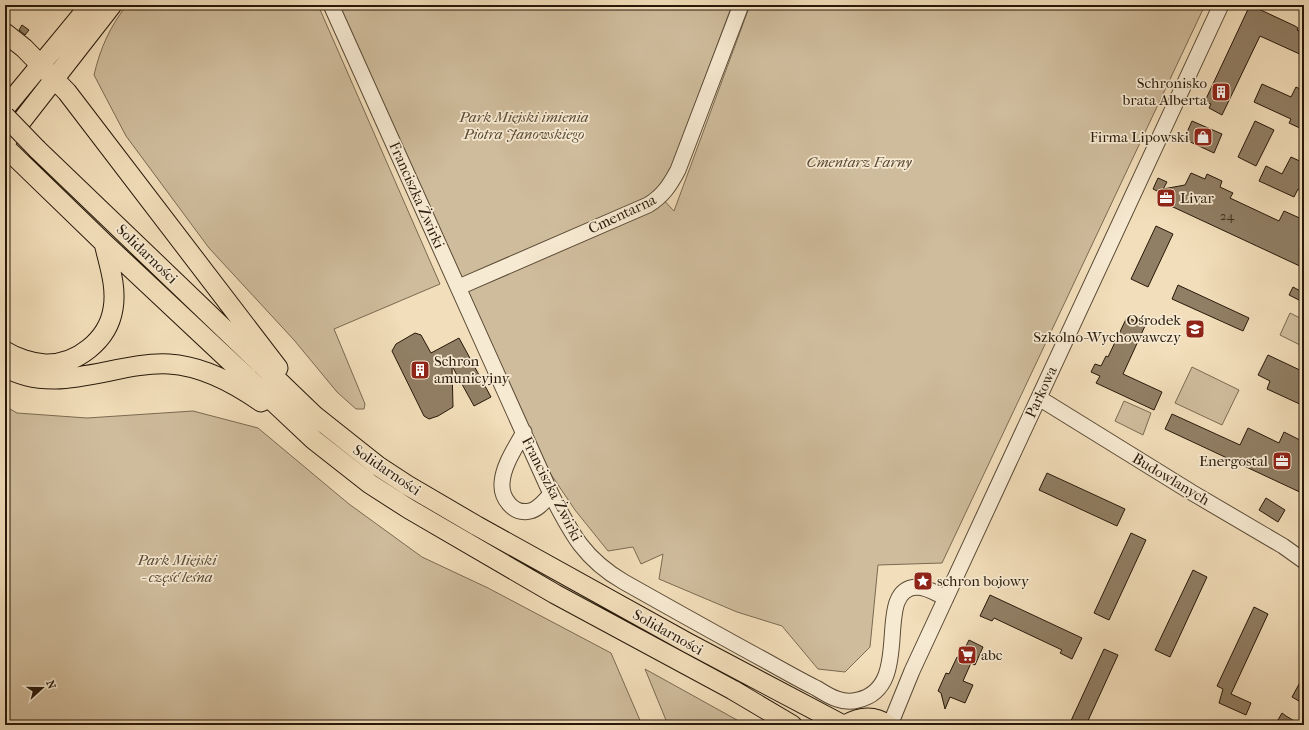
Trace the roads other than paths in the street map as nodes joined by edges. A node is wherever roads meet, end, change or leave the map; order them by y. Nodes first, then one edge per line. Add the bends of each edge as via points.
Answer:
1 (90, 5) edge
2 (112, 5) edge
3 (331, 5) edge
4 (741, 5) edge
5 (1221, 5) edge
6 (5, 33) edge
7 (40, 64) junction
8 (55, 79) junction
9 (5, 108) edge
10 (5, 116) edge
11 (5, 143) edge
12 (5, 147) edge
13 (104, 243) junction
14 (458, 287) junction
15 (5, 351) edge
16 (5, 367) edge
17 (1039, 398) junction
18 (315, 416) junction
19 (524, 432) junction
20 (314, 440) junction
21 (551, 494) junction
22 (1304, 561) edge
23 (946, 598) junction
24 (885, 723) edge
25 (792, 725) edge
26 (844, 725) edge

1 - 7 main road
2 - 8 main road
3 - 14 street, Franciszka Żwirki
4 - 14 street, Cmentarna via 678,170 667,190 657,200
5 - 17 street, Parkowa
6 - 7 main road
7 - 8 main road
7 - 9 main road
8 - 11 main road
8 - 18 main road
10 - 18 main road, Solidarności, bridge
12 - 13 main road, Solidarności
13 - 15 main road via 114,295 108,326 100,339 76,357 56,363 28,361
13 - 20 main road, Solidarności
14 - 19 street, Franciszka Żwirki
16 - 20 main road via 35,378 61,378 142,365 187,366 226,380
17 - 22 street, Budowlanych
17 - 23 street, Parkowa
18 - 26 main road, Solidarności via 347,443 413,489 688,644
19 - 21 street, Franciszka Żwirki
19 - 21 street via 506,468 502,492 506,500 520,511 530,512
20 - 25 main road, Solidarności via 370,484 409,510
21 - 23 street, Franciszka Żwirki via 571,534 599,565 617,578 836,699 848,702 866,697 882,685 888,674 893,622 899,598 908,590 917,587
23 - 24 street, Parkowa
24 - 26 main road via 866,718

